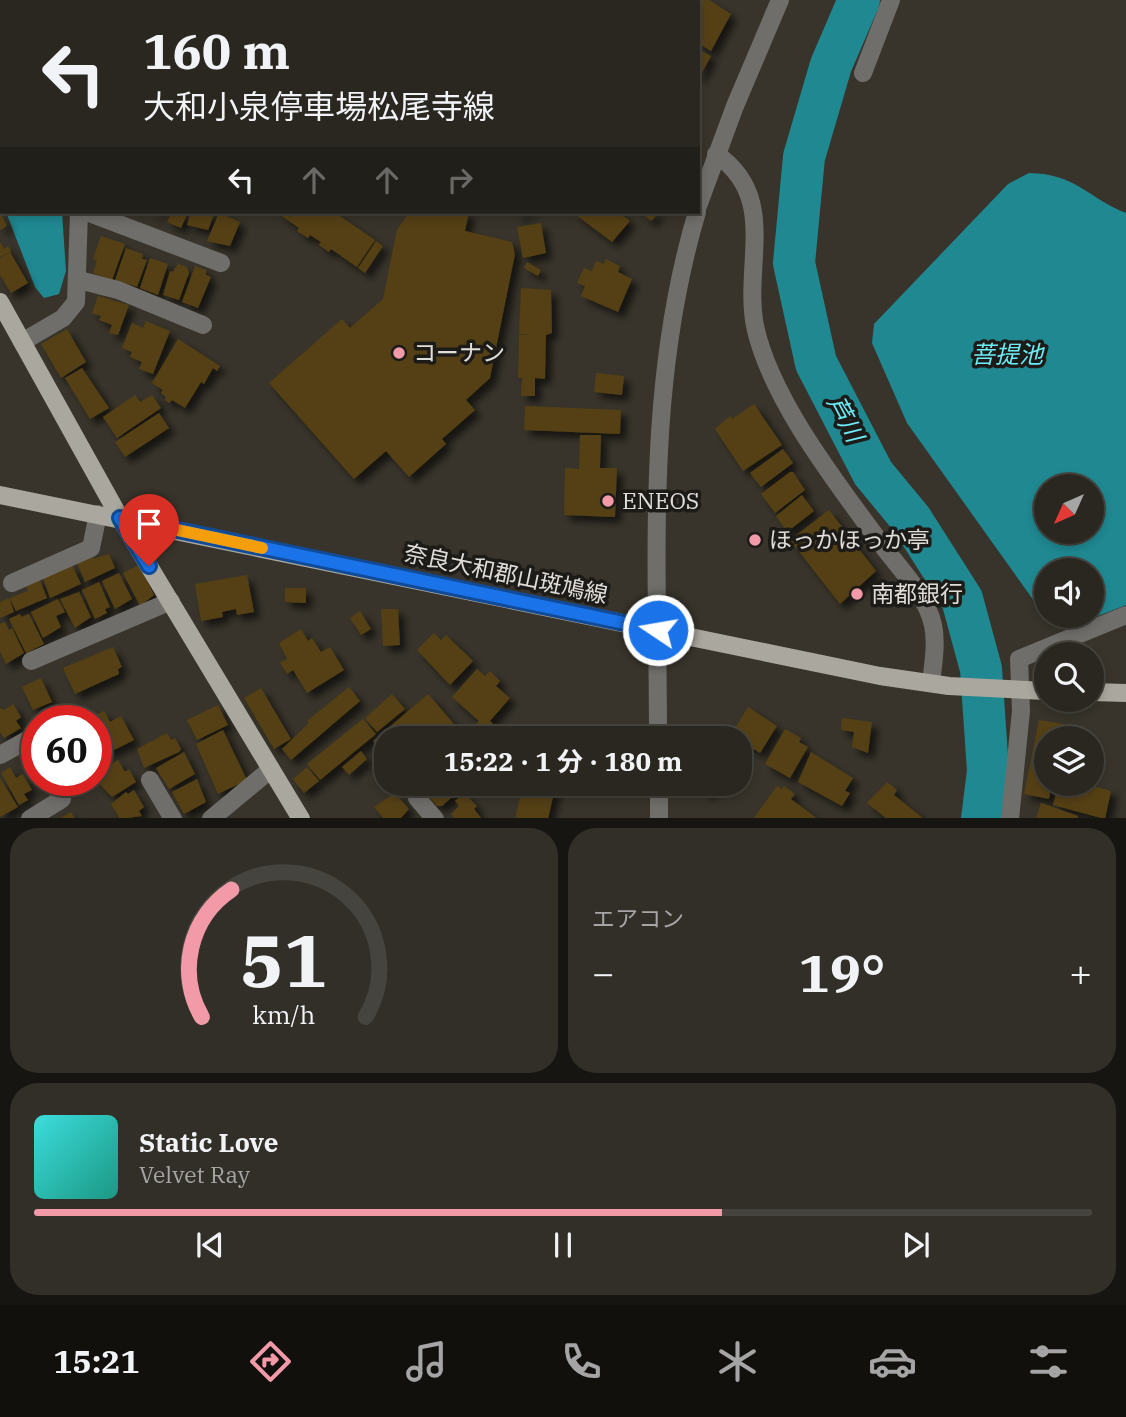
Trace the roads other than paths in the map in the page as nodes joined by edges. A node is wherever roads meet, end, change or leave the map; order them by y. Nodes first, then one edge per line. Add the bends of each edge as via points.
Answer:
1 (780, 0) edge
2 (891, 0) edge
3 (863, 73) dead end
4 (716, 154) junction
5 (700, 200) edge
6 (79, 214) edge
7 (91, 214) edge
8 (696, 214) edge
9 (221, 263) dead end
10 (79, 279) junction
11 (2, 312) edge
12 (203, 325) dead end
13 (22, 342) junction
14 (0, 495) edge
15 (98, 514) junction
16 (120, 518) junction
17 (12, 583) dead end
18 (170, 601) junction
19 (1126, 615) edge
20 (658, 630) junction
21 (32, 662) dead end
22 (940, 684) junction
23 (1014, 690) junction
24 (1034, 691) edge
25 (1104, 692) edge
26 (1126, 693) edge
27 (658, 726) edge
28 (21, 743) edge
29 (0, 755) edge
30 (271, 769) junction
31 (150, 780) dead end
32 (60, 796) edge
33 (659, 796) edge
34 (417, 798) dead end
35 (30, 818) edge
36 (173, 818) edge
37 (211, 818) edge
38 (301, 818) edge
39 (435, 818) edge
40 (659, 818) edge
41 (1010, 818) edge

1 - 4 street
2 - 3 street
4 - 5 street
4 - 22 street via 745,181 752,204 752,303 764,355 816,451 919,595 933,624
6 - 10 street
7 - 9 street
8 - 20 street via 680,274 656,454
10 - 12 street
10 - 13 street via 71,310
11 - 13 main road
13 - 16 main road
14 - 15 main road, 奈良大和郡山斑鳩線
15 - 16 main road, 奈良大和郡山斑鳩線
15 - 17 street via 91,548
16 - 18 main road
16 - 20 main road, 奈良大和郡山斑鳩線
18 - 21 street
18 - 30 main road
19 - 23 street via 1019,659
20 - 22 main road, 奈良大和郡山斑鳩線
20 - 27 street
22 - 23 main road, 奈良大和郡山斑鳩線
23 - 24 main road, 奈良大和郡山斑鳩線
23 - 41 street
25 - 26 main road
28 - 29 street
30 - 37 street
30 - 38 main road
31 - 36 street
32 - 35 street
33 - 40 street
34 - 39 street

